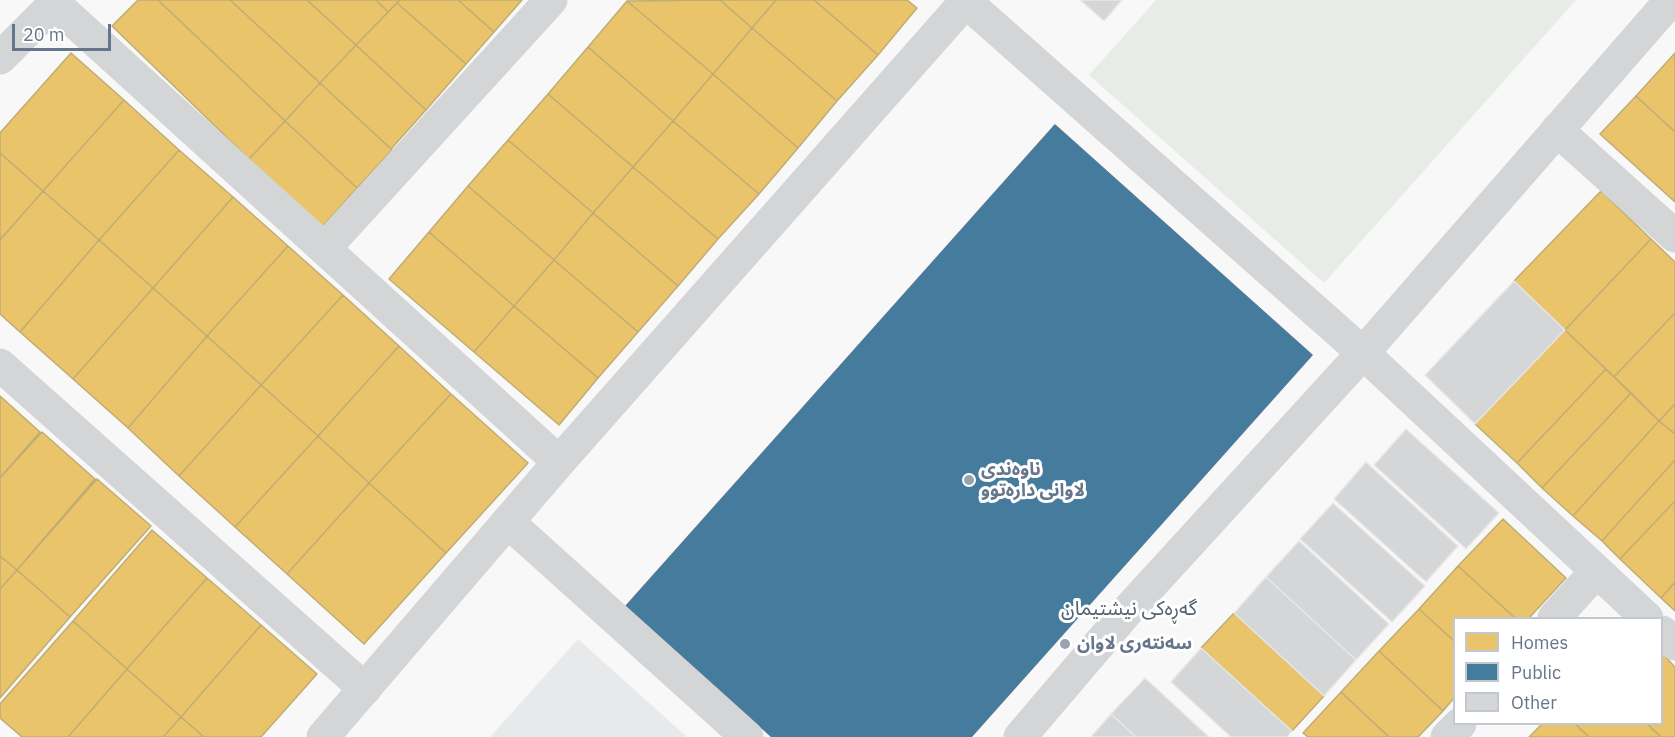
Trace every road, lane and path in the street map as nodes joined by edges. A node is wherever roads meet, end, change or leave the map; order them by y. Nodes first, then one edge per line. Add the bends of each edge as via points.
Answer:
1 (551, 0) edge
2 (1671, 0) edge
3 (966, 1) edge
4 (56, 2) edge
5 (0, 58) edge
6 (1557, 130) junction
7 (1675, 236) edge
8 (325, 248) junction
9 (1363, 353) junction
10 (0, 365) edge
11 (559, 462) junction
12 (508, 522) junction
13 (1596, 572) junction
14 (1555, 617) edge
15 (1646, 617) edge
16 (1663, 633) edge
17 (1675, 644) edge
18 (365, 689) junction
19 (1458, 725) edge
20 (322, 737) edge
21 (747, 737) edge
22 (1020, 737) edge
23 (1447, 737) edge

1 - 8 street
2 - 6 street
3 - 9 street
3 - 11 street
4 - 5 street
4 - 8 street
6 - 7 street
6 - 9 street
8 - 11 street
9 - 13 street
9 - 22 street via 1129,609
10 - 18 street
11 - 12 street
12 - 18 street
12 - 21 street
13 - 14 street
13 - 15 street
16 - 17 street
18 - 20 street
19 - 23 street

